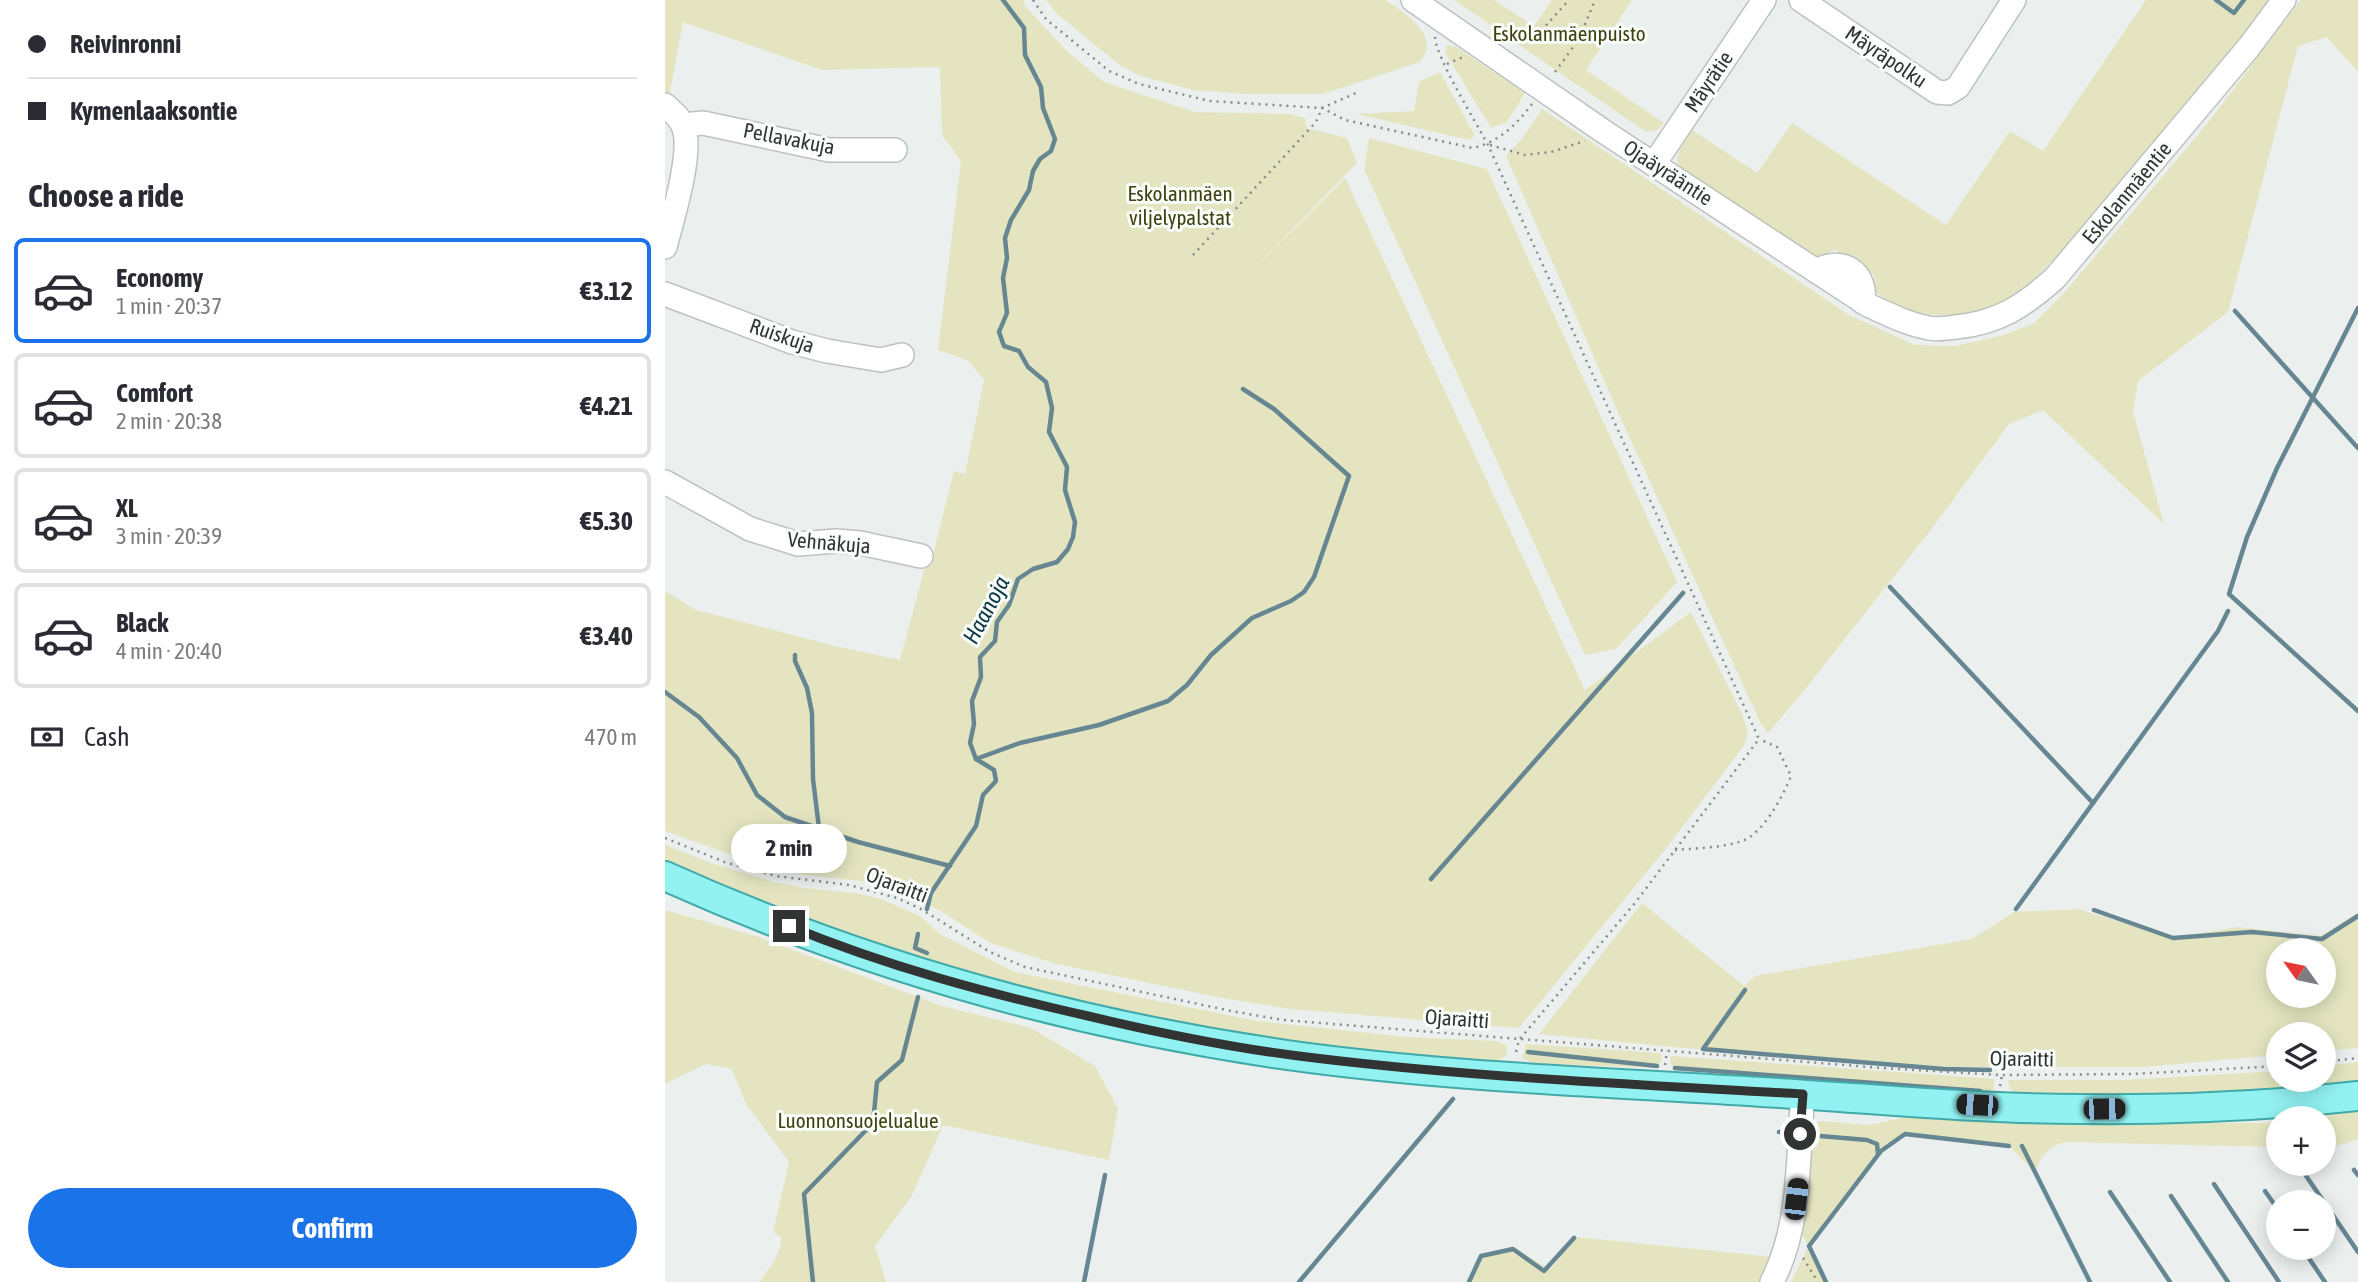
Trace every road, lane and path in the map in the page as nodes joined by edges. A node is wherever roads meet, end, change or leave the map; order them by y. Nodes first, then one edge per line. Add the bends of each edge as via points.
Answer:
1 (1033, 0) edge
2 (1413, 0) edge
3 (1569, 0) edge
4 (1595, 0) edge
5 (1764, 0) edge
6 (1801, 0) edge
7 (2014, 0) edge
8 (2284, 0) edge
9 (1441, 20) junction
10 (1499, 35) dead end
11 (1555, 72) dead end
12 (1356, 93) dead end
13 (1536, 99) dead end
14 (665, 105) edge
15 (1322, 108) junction
16 (683, 125) junction
17 (1603, 131) junction
18 (1488, 145) junction
19 (895, 150) dead end
20 (1654, 164) junction
21 (665, 247) edge
22 (1193, 255) dead end
23 (665, 294) edge
24 (1932, 329) joint
25 (902, 355) dead end
26 (665, 482) edge
27 (922, 556) dead end
28 (1759, 739) junction
29 (665, 838) edge
30 (1675, 850) junction
31 (665, 876) edge
32 (1519, 1040) junction
33 (1667, 1051) junction
34 (2358, 1058) edge
35 (2336, 1061) edge
36 (2266, 1067) edge
37 (1664, 1070) dead end
38 (1513, 1076) junction
39 (1803, 1094) junction
40 (2358, 1096) edge
41 (1789, 1240) junction
42 (1772, 1282) edge
43 (1818, 1282) edge

1 - 15 path via 1046,19 1109,71 1139,84 1210,101
2 - 9 street, Ojaäyrääntie
3 - 10 path via 1540,32 1509,41
4 - 11 path via 1579,39
5 - 20 street, Mäyrätie
6 - 7 street, Mäyräpolku via 1937,92 1948,93 1958,86
8 - 24 street, Eskolanmäentie via 2055,278 2004,316 1970,326
9 - 17 street, Ojaäyrääntie
9 - 18 path via 1434,33 1435,44
12 - 15 path
13 - 18 path via 1507,132
14 - 16 street
15 - 18 path via 1345,120 1473,148
15 - 22 path via 1316,122
16 - 19 street, Pellavakuja via 703,122 829,149
16 - 21 street via 685,162
17 - 18 path via 1551,152 1525,155
17 - 20 street, Ojaäyrääntie
18 - 28 path
20 - 24 street, Ojaäyrääntie via 1863,302
23 - 25 street, Ruiskuja via 792,342 881,360
26 - 27 street, Vehnäkuja via 750,529 798,544 836,541
28 - 30 path
28 - 30 path via 1777,747 1791,776 1757,832 1743,841
29 - 32 path, Ojaraitti via 727,863 776,876 849,885 897,898 990,952 1041,971 1283,1020
30 - 32 path
31 - 38 main road via 887,962 1065,1011 1288,1055
32 - 33 path, Ojaraitti
32 - 38 path
33 - 36 path, Ojaraitti via 2001,1075
33 - 37 path
34 - 35 path
38 - 39 main road
39 - 40 main road via 2080,1110
39 - 41 street
41 - 42 street
41 - 43 path

